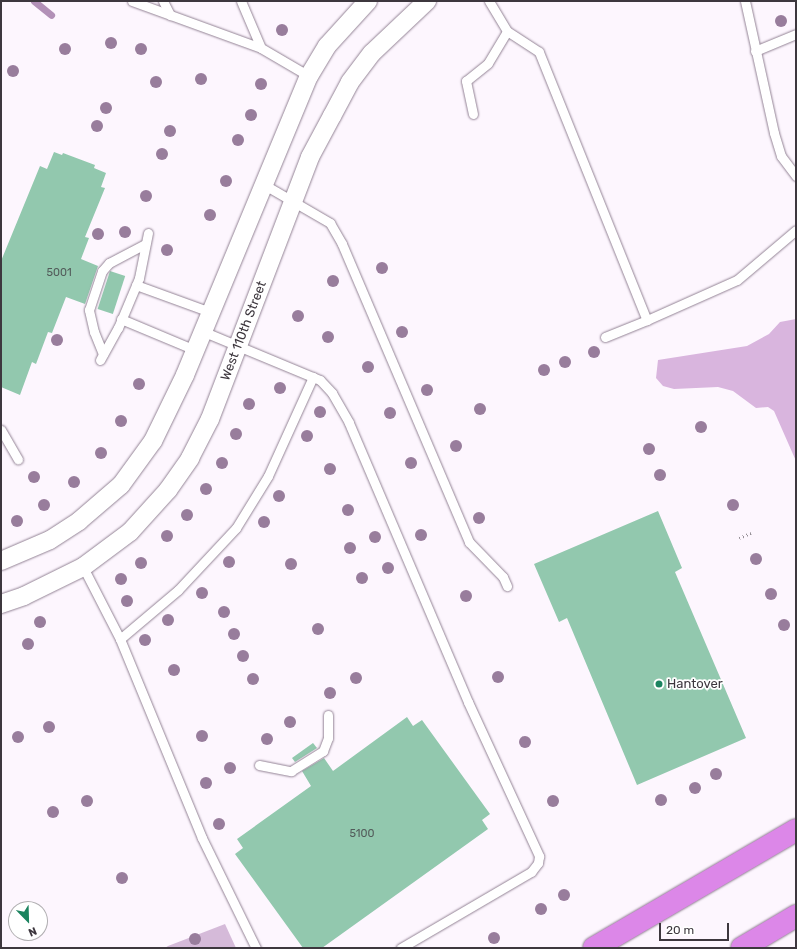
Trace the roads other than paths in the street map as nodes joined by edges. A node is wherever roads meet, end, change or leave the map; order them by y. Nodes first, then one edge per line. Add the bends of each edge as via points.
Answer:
1 (132, 1) edge
2 (164, 1) edge
3 (241, 1) edge
4 (368, 1) edge
5 (427, 1) edge
6 (489, 1) edge
7 (745, 1) edge
8 (170, 16) junction
9 (508, 31) junction
10 (796, 34) edge
11 (261, 48) junction
12 (755, 51) junction
13 (309, 76) junction
14 (473, 114) dead end
15 (796, 176) edge
16 (263, 184) junction
17 (294, 201) junction
18 (796, 230) edge
19 (148, 233) dead end
20 (145, 244) junction
21 (136, 284) junction
22 (210, 312) junction
23 (121, 319) junction
24 (647, 320) junction
25 (202, 331) junction
26 (605, 337) dead end
27 (239, 345) junction
28 (195, 350) junction
29 (313, 377) junction
30 (1, 430) edge
31 (18, 460) dead end
32 (1, 561) edge
33 (83, 567) junction
34 (507, 586) dead end
35 (1, 604) edge
36 (120, 639) junction
37 (328, 715) dead end
38 (259, 765) dead end
39 (796, 830) edge
40 (796, 916) edge
41 (256, 948) edge
42 (401, 948) edge
43 (594, 948) edge
44 (742, 948) edge

1 - 8 lane
2 - 8 lane
3 - 11 lane
4 - 13 street via 328,46
5 - 17 street, West 110th Street via 372,53 350,82 310,157
6 - 9 lane
7 - 12 lane
8 - 11 lane
9 - 14 lane via 488,63 466,81
9 - 24 lane via 539,52
10 - 12 lane
11 - 13 lane
12 - 15 lane via 774,133 782,156
13 - 16 street
16 - 17 lane
16 - 22 street
17 - 27 street, West 110th Street
17 - 34 lane via 330,223 342,244 469,542 503,577
18 - 24 lane via 737,280
19 - 20 lane
20 - 21 lane
20 - 23 lane via 109,263 102,271 89,310 102,357
21 - 22 lane
21 - 23 lane
22 - 25 street
23 - 28 lane
24 - 26 lane
25 - 27 lane
25 - 28 street
27 - 29 lane
27 - 33 street, West 110th Street via 210,419 190,458 168,490 130,532
28 - 32 street via 168,413 121,485 79,522 50,540
29 - 36 lane via 268,476 236,528 178,590
29 - 42 lane via 320,380 332,393 349,423 468,702 539,856 538,863 531,872
30 - 31 lane
33 - 35 street, West 110th Street via 24,596
33 - 36 lane
36 - 41 lane via 202,838
37 - 38 lane via 326,745 319,754 291,771
39 - 43 highway
40 - 44 highway

